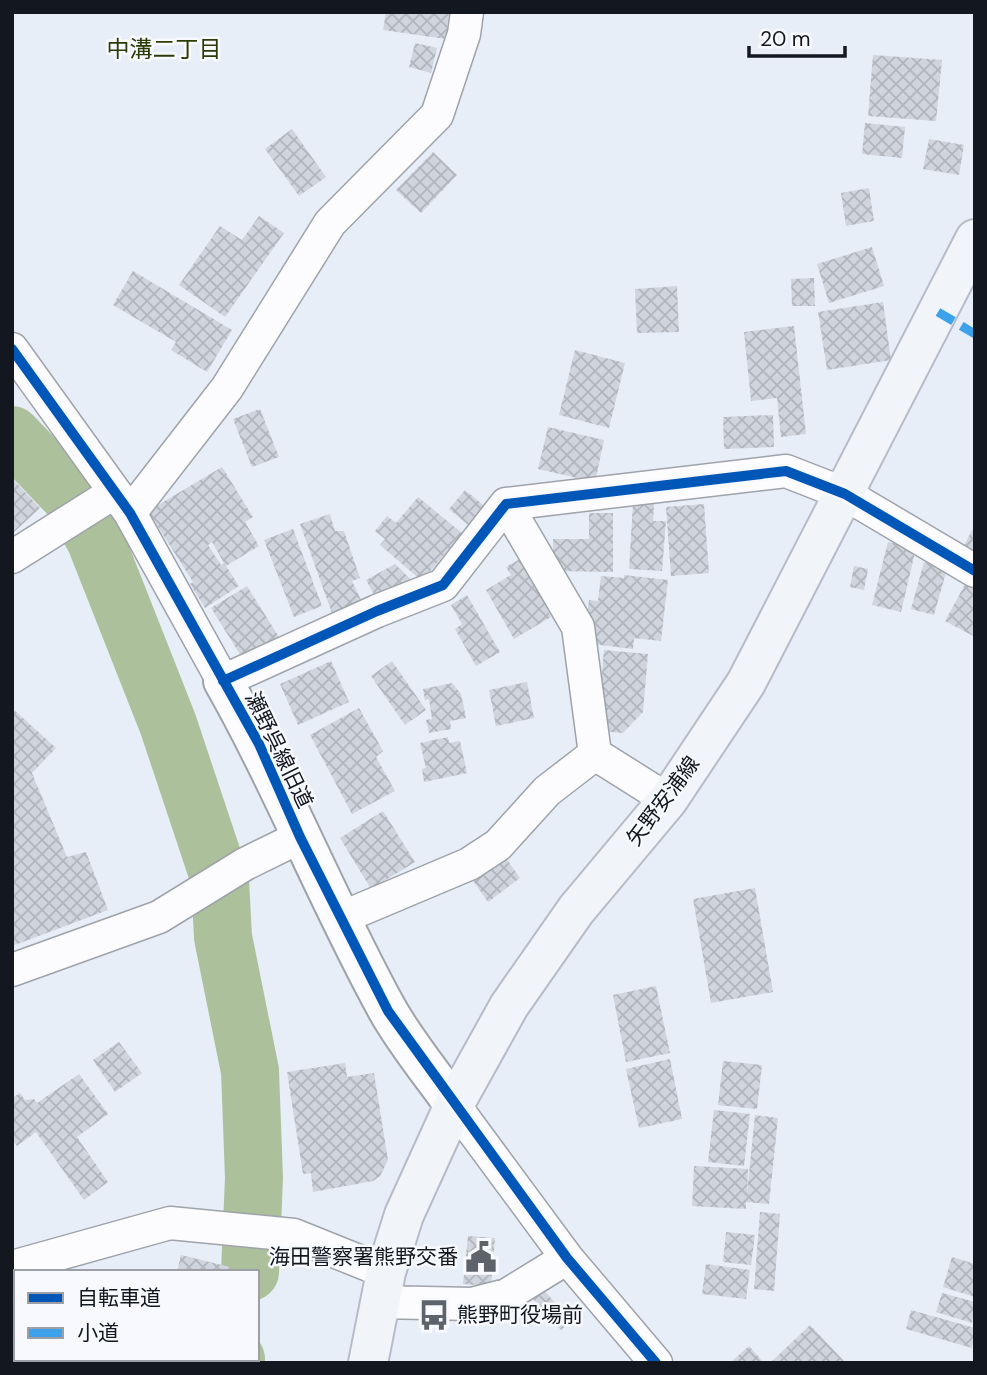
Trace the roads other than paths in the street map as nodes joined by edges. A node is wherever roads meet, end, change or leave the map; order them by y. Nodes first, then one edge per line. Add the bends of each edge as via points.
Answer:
1 (467, 12) edge
2 (975, 239) edge
3 (12, 349) edge
4 (845, 494) junction
5 (114, 503) junction
6 (506, 503) junction
7 (12, 557) edge
8 (975, 570) edge
9 (223, 681) junction
10 (595, 754) junction
11 (668, 800) junction
12 (300, 837) junction
13 (341, 918) junction
14 (12, 970) edge
15 (454, 1105) junction
16 (567, 1258) junction
17 (12, 1267) edge
18 (382, 1287) junction
19 (368, 1363) edge
20 (656, 1363) edge

1 - 5 street via 437,115 330,223 227,388
2 - 4 main road, 矢野安浦線
3 - 5 street, 瀬野呉線旧道
4 - 6 street via 786,471
4 - 8 street
4 - 11 main road, 矢野安浦線 via 747,683
5 - 7 street via 69,521
5 - 9 street, 瀬野呉線旧道
6 - 9 street via 443,585
6 - 10 street via 578,627
9 - 12 street, 瀬野呉線旧道 via 259,744
10 - 11 street
10 - 13 street via 547,791 498,845 469,864
11 - 15 main road, 矢野安浦線 via 576,910 509,1006
12 - 13 street, 瀬野呉線旧道
12 - 14 street via 245,864 159,917
13 - 15 street, 瀬野呉線旧道 via 388,1011
15 - 16 street
15 - 18 main road, 矢野安浦線 via 404,1215
16 - 18 street via 507,1295 472,1304
16 - 20 street
17 - 18 street via 170,1223 294,1235
18 - 19 main road, 矢野安浦線

